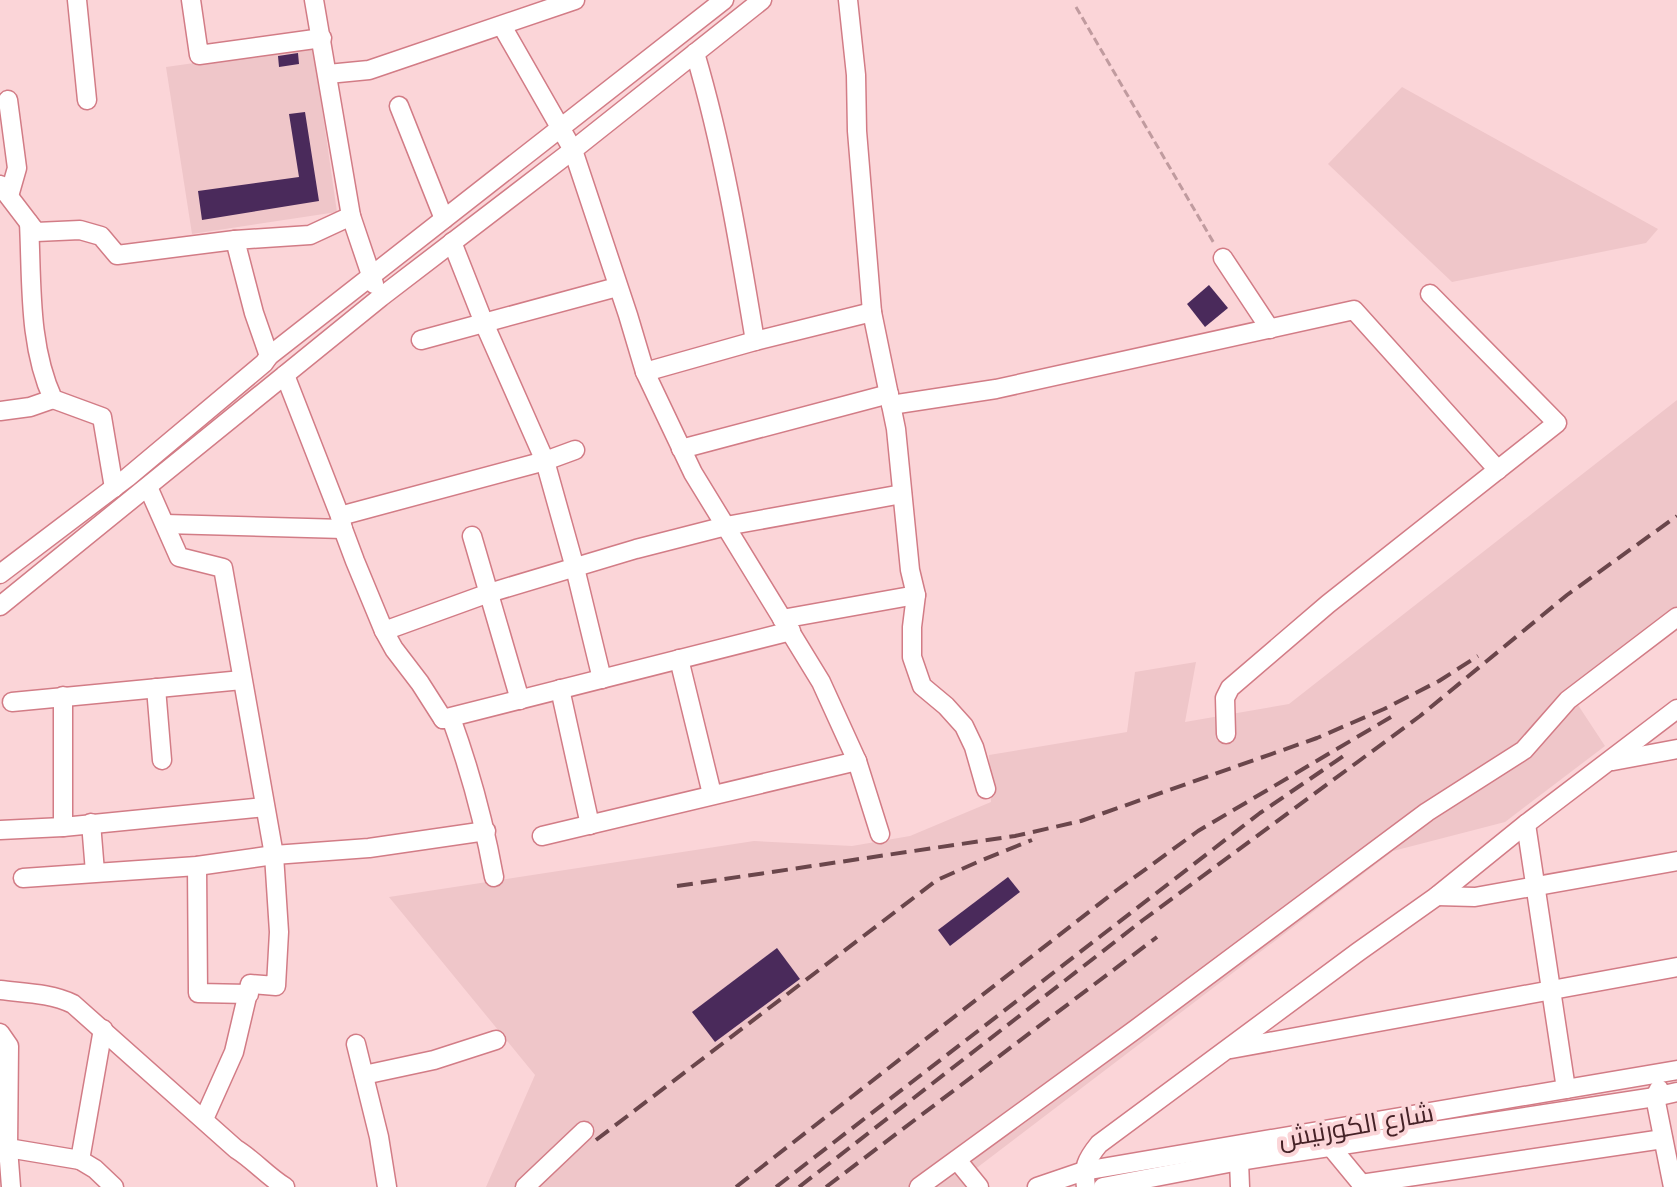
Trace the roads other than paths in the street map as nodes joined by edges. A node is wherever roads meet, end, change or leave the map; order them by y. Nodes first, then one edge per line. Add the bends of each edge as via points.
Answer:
1 (77, 0) edge
2 (191, 0) edge
3 (314, 0) edge
4 (724, 0) edge
5 (762, 0) edge
6 (848, 0) edge
7 (565, 1) edge
8 (502, 26) junction
9 (322, 38) junction
10 (695, 53) junction
11 (328, 74) junction
12 (8, 100) dead end
13 (87, 100) dead end
14 (399, 106) dead end
15 (560, 129) junction
16 (573, 150) junction
17 (4, 191) edge
18 (351, 216) junction
19 (444, 219) junction
20 (29, 223) junction
21 (235, 240) junction
22 (452, 242) junction
23 (1223, 258) road end
24 (370, 276) junction
25 (617, 287) junction
26 (1430, 294) dead end
27 (381, 297) junction
28 (872, 312) junction
29 (484, 323) junction
30 (1270, 329) junction
31 (421, 340) dead end
32 (755, 341) junction
33 (269, 356) junction
34 (645, 372) junction
35 (285, 375) junction
36 (53, 399) junction
37 (890, 400) junction
38 (0, 411) edge
39 (681, 449) junction
40 (575, 450) dead end
41 (545, 461) junction
42 (1498, 470) junction
43 (148, 487) junction
44 (114, 488) junction
45 (902, 494) junction
46 (342, 522) junction
47 (165, 524) junction
48 (726, 526) junction
49 (472, 536) dead end
50 (575, 568) junction
51 (0, 574) edge
52 (489, 593) junction
53 (916, 595) junction
54 (0, 606) edge
55 (1677, 617) edge
56 (786, 625) junction
57 (384, 631) junction
58 (679, 659) junction
59 (602, 679) junction
60 (242, 680) junction
61 (156, 688) junction
62 (560, 689) junction
63 (63, 696) junction
64 (520, 700) junction
65 (12, 702) dead end
66 (1677, 709) edge
67 (443, 719) junction
68 (1226, 734) dead end
69 (1677, 749) edge
70 (162, 760) dead end
71 (857, 761) junction
72 (1606, 762) junction
73 (986, 789) dead end
74 (712, 794) junction
75 (265, 807) junction
76 (91, 823) junction
77 (1526, 824) junction
78 (590, 825) junction
79 (63, 827) junction
80 (0, 830) edge
81 (486, 831) junction
82 (880, 834) dead end
83 (542, 836) dead end
84 (274, 855) junction
85 (1677, 861) edge
86 (197, 866) junction
87 (95, 872) junction
88 (494, 877) dead end
89 (23, 878) dead end
90 (1536, 886) junction
91 (1437, 896) junction
92 (1677, 967) edge
93 (0, 990) edge
94 (1551, 990) junction
95 (249, 994) junction
96 (103, 1029) junction
97 (0, 1033) edge
98 (496, 1040) dead end
99 (356, 1044) dead end
100 (1228, 1050) junction
101 (1674, 1073) edge
102 (364, 1075) junction
103 (1566, 1089) junction
104 (1677, 1092) edge
105 (1655, 1097) junction
106 (204, 1119) junction
107 (584, 1131) dead end
108 (1663, 1139) junction
109 (1331, 1147) junction
110 (8, 1148) junction
111 (80, 1160) junction
112 (957, 1160) junction
113 (1239, 1161) junction
114 (1085, 1179) edge
115 (1362, 1186) edge
116 (11, 1187) edge
117 (114, 1187) edge
118 (285, 1187) edge
119 (387, 1187) edge
120 (525, 1187) edge
121 (919, 1187) edge
122 (979, 1187) edge
123 (1037, 1187) edge
124 (1103, 1187) edge
125 (1240, 1187) edge
126 (1673, 1187) edge

1 - 13 street
2 - 9 street via 199,55
3 - 9 street
4 - 15 street
5 - 10 street
6 - 28 street
7 - 8 street
8 - 11 street via 369,70
8 - 15 street
9 - 11 street
10 - 16 street
10 - 32 street via 722,154
11 - 18 street
12 - 17 street via 17,168
14 - 19 street
15 - 16 street
15 - 19 street
16 - 22 street
16 - 25 street
17 - 20 street
18 - 21 street via 310,235
18 - 24 street
19 - 24 street
20 - 21 street via 36,232 80,230 101,236 117,255
20 - 36 street via 35,340
21 - 33 street
22 - 27 street
22 - 29 street
23 - 30 street
24 - 27 street
24 - 33 street
25 - 29 street
25 - 34 street
26 - 42 street via 1557,423
27 - 35 street
28 - 32 street
28 - 37 street
29 - 31 street
29 - 41 street
30 - 37 street via 996,389
30 - 42 street via 1354,310
32 - 34 street
33 - 44 street
34 - 39 street
35 - 43 street
35 - 46 street
36 - 38 street
36 - 44 street via 102,417
37 - 39 street
37 - 45 street
39 - 48 street
40 - 41 street
41 - 46 street
41 - 50 street
42 - 68 street via 1230,688 1225,698
43 - 47 street
43 - 54 street
44 - 51 street
45 - 48 street
45 - 53 street
46 - 47 street
46 - 57 street
47 - 60 street via 179,557 223,568
48 - 50 street
48 - 56 street
49 - 52 street
50 - 52 street
50 - 59 street
52 - 57 street
52 - 64 street
53 - 56 street
53 - 73 street via 912,657 917,674 922,686 964,726
55 - 112 street via 1568,700 1514,758 1427,812
56 - 58 street
56 - 71 street via 821,682
57 - 67 street
58 - 59 street
58 - 74 street
59 - 62 street
60 - 61 street
60 - 75 street
61 - 63 street
61 - 70 street
62 - 64 street
62 - 78 street
63 - 65 street
63 - 79 street
64 - 67 street
66 - 72 street
67 - 81 street via 451,718
69 - 72 street
71 - 74 street
71 - 82 street
72 - 77 street
74 - 78 street
75 - 76 street
75 - 84 street
76 - 79 street
76 - 87 street
77 - 90 street
77 - 91 street
78 - 83 street
79 - 80 street
81 - 84 street
81 - 88 street
84 - 86 street
84 - 95 street via 276,986 250,984
85 - 90 street
86 - 87 street
86 - 95 street via 198,993
87 - 89 street
90 - 91 street via 1475,897
90 - 94 street
91 - 100 street
92 - 94 street
93 - 96 street via 63,999
94 - 100 street
94 - 103 street
95 - 106 street via 234,1052
96 - 106 street
96 - 111 street
97 - 110 street via 9,1046
98 - 102 street
99 - 102 street
100 - 114 street via 1099,1144 1089,1156
101 - 103 street, شارع الكورنيش
101 - 105 street
102 - 119 street
103 - 114 street, شارع الكورنيش
104 - 105 street, شارع الكورنيش
105 - 108 street
105 - 109 street, شارع الكورنيش
106 - 118 street
107 - 120 street
108 - 115 street
108 - 126 street
109 - 113 street, شارع الكورنيش
109 - 115 street
110 - 111 street
110 - 116 street
111 - 117 street
112 - 121 street
112 - 122 street
113 - 124 street, شارع الكورنيش
113 - 125 street
114 - 123 street, شارع الكورنيش

